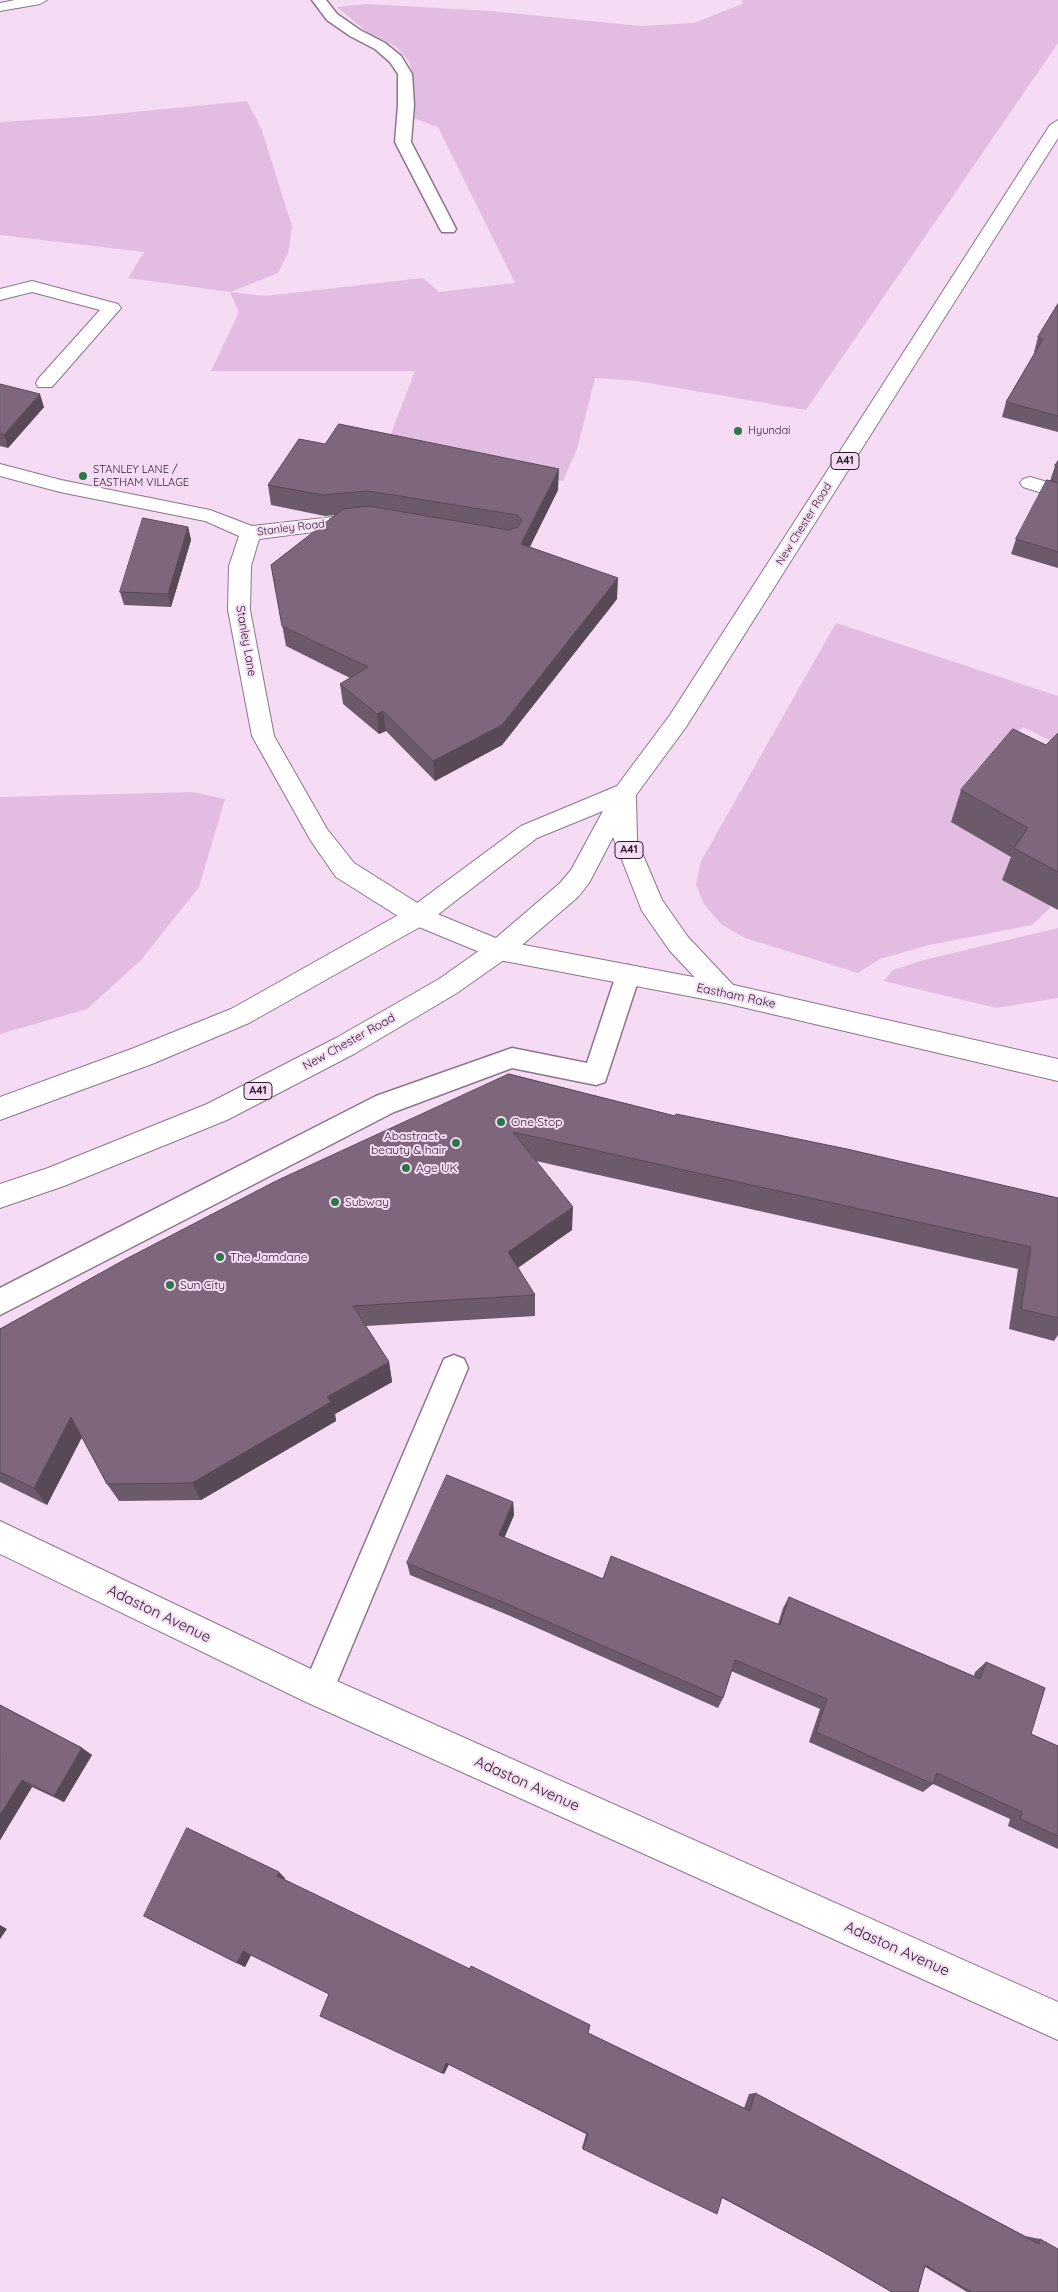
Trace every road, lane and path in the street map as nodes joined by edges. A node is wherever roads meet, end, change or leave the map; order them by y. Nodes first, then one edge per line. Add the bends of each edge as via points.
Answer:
1 (40, 0) edge
2 (319, 0) edge
3 (0, 7) edge
4 (1058, 125) edge
5 (448, 229) dead end
6 (0, 295) edge
7 (45, 383) dead end
8 (0, 470) edge
9 (1030, 483) dead end
10 (1058, 492) edge
11 (380, 520) edge
12 (250, 533) junction
13 (625, 792) junction
14 (418, 916) junction
15 (499, 950) junction
16 (628, 975) junction
17 (725, 993) junction
18 (1058, 1070) edge
19 (0, 1109) edge
20 (0, 1196) edge
21 (0, 1302) edge
22 (454, 1368) dead end
23 (0, 1537) edge
24 (318, 1690) junction
25 (1058, 2021) edge

1 - 3 main road
2 - 5 lane via 332,17 396,59 405,74 403,142
4 - 13 main road, New Chester Road / A41 via 678,722
6 - 7 main road via 32,286 112,308
8 - 12 main road via 60,486 210,516
9 - 10 main road
11 - 12 main road, Stanley Road via 370,518
12 - 14 main road, Stanley Lane via 240,566 239,610 263,736 319,835 345,870
13 - 14 main road via 530,832
13 - 15 main road, New Chester Road / A41 via 580,876 569,890
13 - 17 main road, A41 via 625,841 651,904 679,944
14 - 15 main road, Eastham Rake
14 - 19 main road via 240,1016
15 - 16 main road, Eastham Rake
15 - 20 main road, New Chester Road / A41 via 448,986 345,1046 217,1112 54,1178
16 - 17 main road, Eastham Rake
16 - 21 lane via 596,1075 512,1058 385,1104
17 - 18 main road, Eastham Rake
22 - 24 lane
23 - 24 main road, Adaston Avenue
24 - 25 main road, Adaston Avenue

